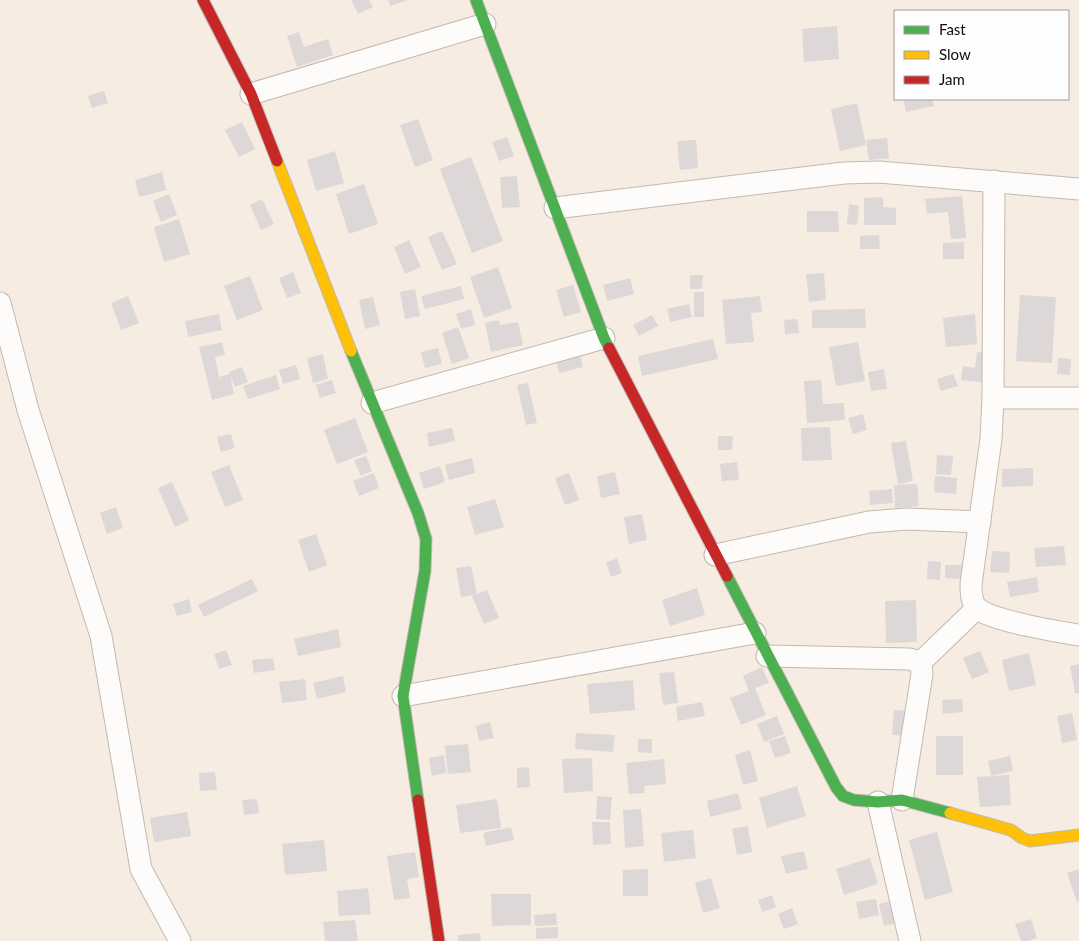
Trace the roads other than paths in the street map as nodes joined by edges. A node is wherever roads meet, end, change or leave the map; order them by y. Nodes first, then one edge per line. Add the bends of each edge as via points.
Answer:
1 (203, 0) edge
2 (476, 0) edge
3 (485, 24) junction
4 (251, 94) junction
5 (994, 181) junction
6 (1079, 189) edge
7 (555, 208) junction
8 (0, 304) edge
9 (604, 338) junction
10 (993, 398) junction
11 (1079, 398) edge
12 (372, 403) junction
13 (980, 522) junction
14 (715, 555) junction
15 (977, 608) junction
16 (755, 633) junction
17 (1079, 635) edge
18 (767, 656) junction
19 (921, 662) junction
20 (404, 696) junction
21 (902, 800) junction
22 (878, 802) junction
23 (1079, 835) edge
24 (180, 941) edge
25 (439, 941) edge
26 (910, 941) edge

1 - 4 street
2 - 3 street
3 - 4 street
3 - 7 street
4 - 12 street
5 - 6 street
5 - 7 street via 844,172
5 - 10 street
7 - 9 street
8 - 24 street via 28,410 101,636 141,869
9 - 12 street
9 - 14 street
10 - 11 street
10 - 13 street
12 - 20 street via 426,539 425,571
13 - 14 street via 907,519 869,522
13 - 15 street via 971,584
14 - 16 street
15 - 17 street via 1004,619
15 - 19 street
16 - 18 street
16 - 20 street
18 - 19 street via 909,658
18 - 22 street via 836,787 848,798
19 - 21 street via 922,674
20 - 25 street
21 - 22 street
21 - 23 street via 1011,830 1030,840
22 - 26 street

